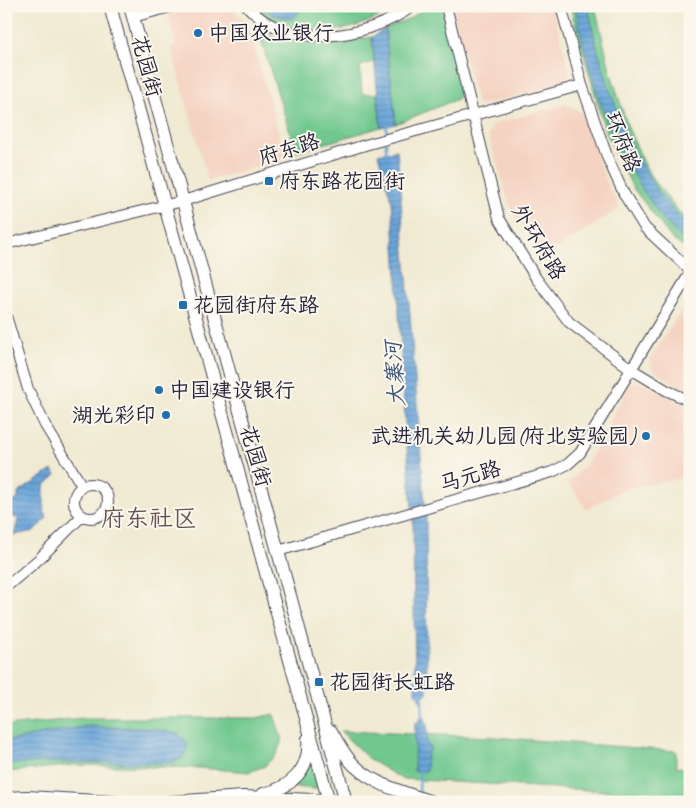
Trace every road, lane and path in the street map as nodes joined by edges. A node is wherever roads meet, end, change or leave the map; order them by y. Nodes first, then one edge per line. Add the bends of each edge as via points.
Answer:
1 (110, 6) edge
2 (174, 6) edge
3 (247, 6) edge
4 (413, 6) edge
5 (446, 6) edge
6 (561, 6) edge
7 (131, 12) edge
8 (582, 86) junction
9 (474, 116) junction
10 (183, 200) junction
11 (164, 205) junction
12 (6, 244) edge
13 (690, 271) edge
14 (6, 316) edge
15 (631, 369) junction
16 (690, 401) edge
17 (82, 486) junction
18 (82, 516) junction
19 (278, 551) junction
20 (6, 587) edge
21 (321, 711) junction
22 (305, 714) junction
23 (243, 797) junction
24 (6, 798) edge
25 (297, 801) edge
26 (329, 801) edge
27 (429, 801) edge
28 (114, 802) edge
29 (170, 802) edge
30 (346, 802) edge
31 (352, 802) edge

1 - 11 main road, 花园街
2 - 7 street
3 - 4 street via 256,16 280,28 309,36 369,29
5 - 9 street, 外环府路
6 - 8 street, 环府路
7 - 10 main road, 花园街
8 - 9 street, 府东路
8 - 13 street, 环府路 via 624,194 645,228
9 - 10 street, 府东路
9 - 15 street, 外环府路 via 499,218 536,278 569,322
10 - 11 street, 府东路
10 - 19 main road, 花园街
11 - 12 street, 府东路
11 - 22 main road, 花园街
13 - 15 street, 马元路
14 - 17 street via 28,389 45,425
15 - 16 street, 外环府路
15 - 19 street, 马元路 via 580,454 568,464 552,472
17 - 18 street via 74,501
17 - 18 street via 99,485 107,492 109,504 104,514 93,518
18 - 20 street
19 - 21 main road, 花园街
21 - 27 main road via 355,766 372,778
21 - 30 main road, 花园街
22 - 23 main road via 308,748 303,769 275,792
22 - 26 main road, 花园街
23 - 25 main road
23 - 29 main road
24 - 28 main road
25 - 26 main road
26 - 30 main road
30 - 31 main road

